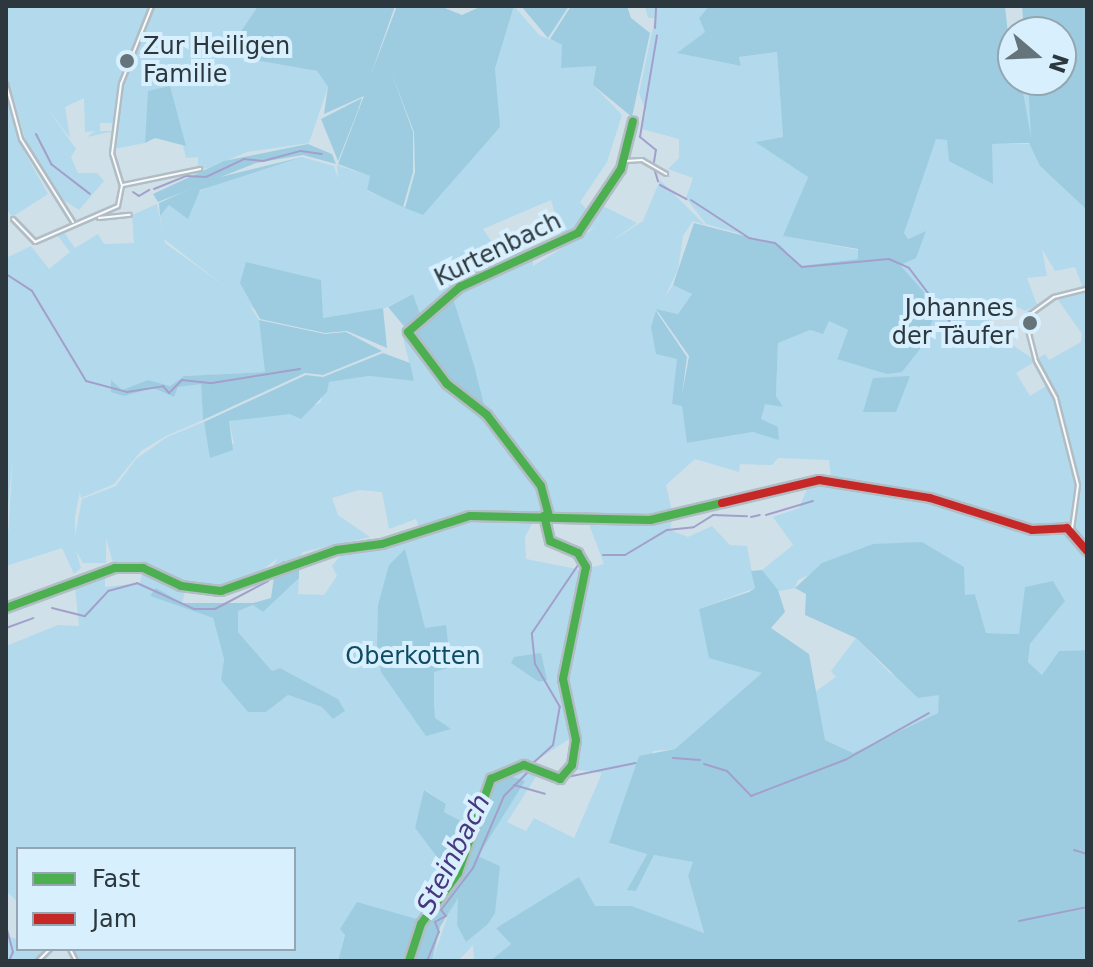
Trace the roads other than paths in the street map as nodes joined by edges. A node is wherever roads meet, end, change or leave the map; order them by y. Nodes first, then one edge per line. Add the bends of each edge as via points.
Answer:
1 (152, 6) edge
2 (6, 84) edge
3 (633, 121) dead end
4 (625, 161) junction
5 (200, 169) dead end
6 (666, 174) dead end
7 (122, 186) junction
8 (130, 215) dead end
9 (96, 217) junction
10 (13, 219) dead end
11 (74, 223) junction
12 (1087, 289) edge
13 (547, 516) junction
14 (1071, 530) junction
15 (1087, 551) edge
16 (6, 608) edge
17 (409, 961) edge

1 - 7 street via 121,84 112,154
2 - 11 street via 21,139
3 - 4 street, Kurtenbach
4 - 6 street via 642,160
4 - 13 street, Kurtenbach via 578,233 460,287 408,332 447,384 492,422 541,486
5 - 7 street
7 - 9 street via 118,206
8 - 9 street
9 - 11 street
10 - 11 street via 35,242
12 - 14 street via 1054,297 1025,318 1036,361 1056,398 1078,485
13 - 14 street via 650,520 832,480 930,498 1030,529
13 - 16 street via 470,516 346,549 232,589 201,590 145,568 119,568
13 - 17 street via 550,541 578,553 586,567 563,679 576,744 571,769 560,779 529,765 491,779 458,873 421,924
14 - 15 street

